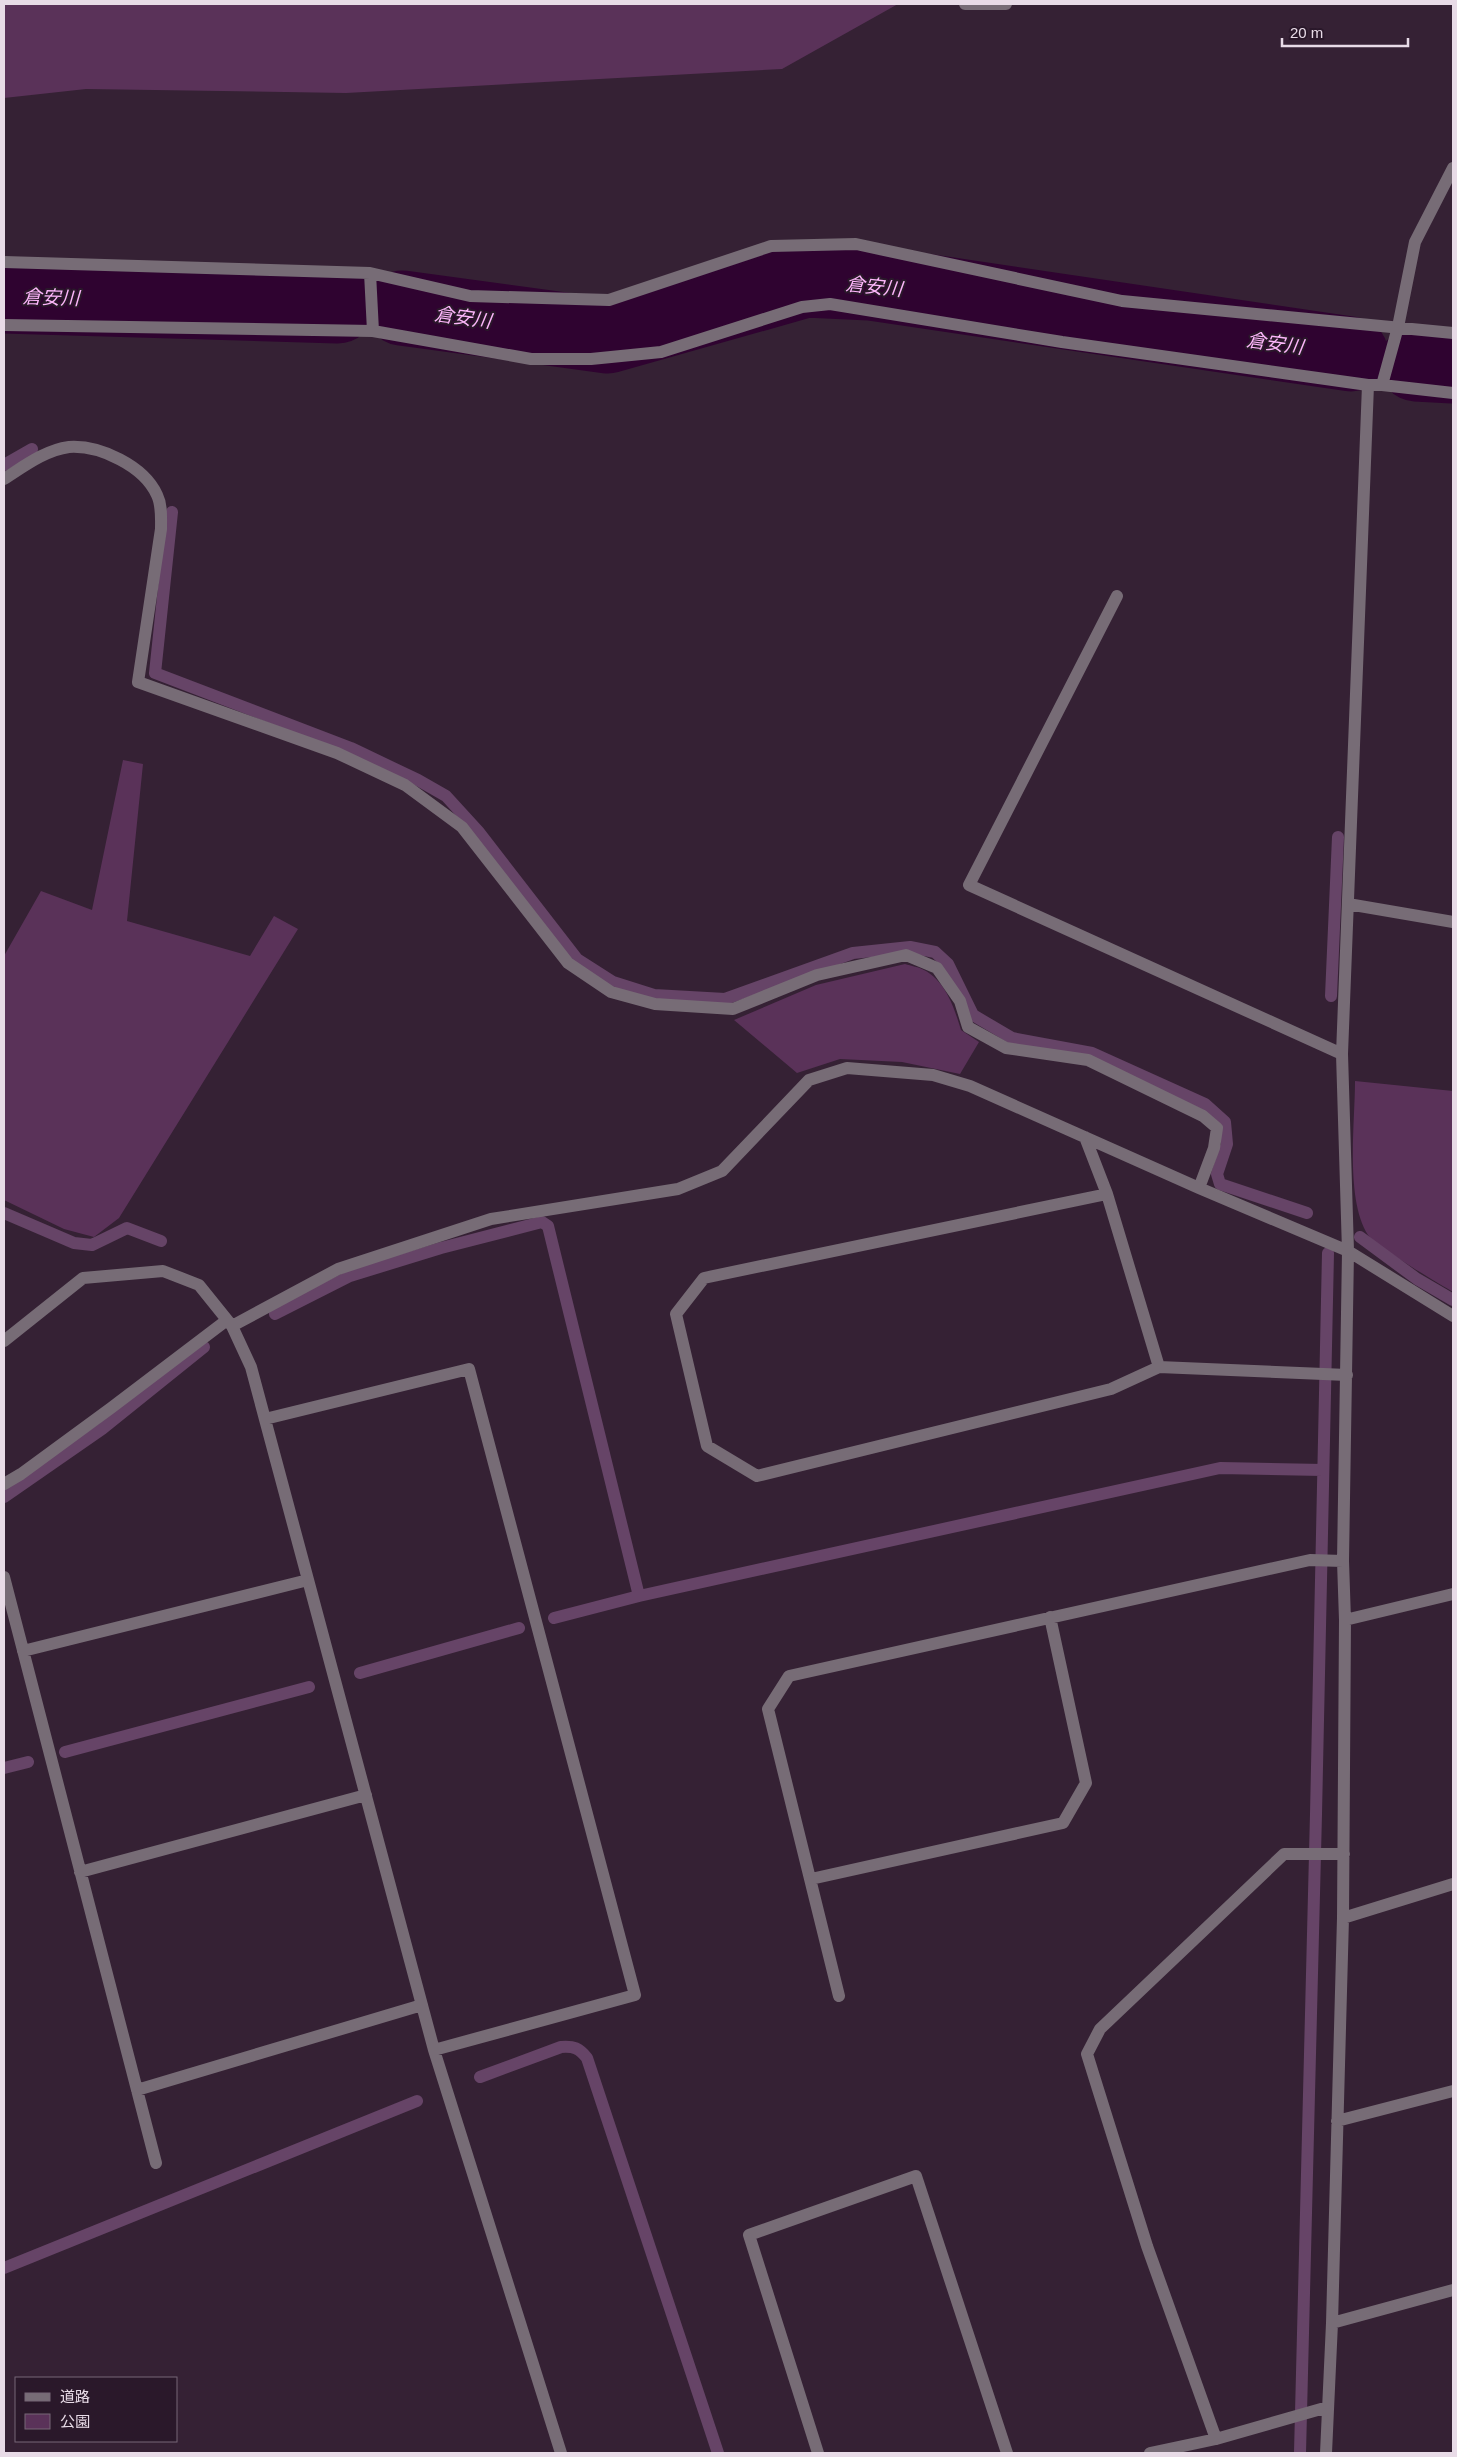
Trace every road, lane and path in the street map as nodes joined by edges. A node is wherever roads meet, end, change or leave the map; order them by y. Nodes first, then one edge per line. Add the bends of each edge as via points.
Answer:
1 (966, 4) edge
2 (1006, 4) edge
3 (1453, 168) edge
4 (1453, 186) edge
5 (1440, 194) junction
6 (4, 262) edge
7 (370, 273) junction
8 (4, 325) edge
9 (1398, 327) junction
10 (373, 331) junction
11 (1453, 333) edge
12 (1368, 385) junction
13 (1382, 385) junction
14 (1453, 393) edge
15 (4, 479) edge
16 (1118, 596) dead end
17 (1348, 904) junction
18 (1453, 922) edge
19 (1342, 1054) junction
20 (1085, 1137) junction
21 (1199, 1188) junction
22 (1107, 1194) junction
23 (1348, 1251) junction
24 (1453, 1316) edge
25 (229, 1323) junction
26 (5, 1338) edge
27 (1159, 1367) junction
28 (1347, 1375) junction
29 (265, 1418) junction
30 (4, 1484) edge
31 (1343, 1560) junction
32 (4, 1577) edge
33 (308, 1580) junction
34 (1453, 1594) edge
35 (1050, 1617) junction
36 (1345, 1620) junction
37 (23, 1651) junction
38 (366, 1795) junction
39 (1344, 1854) junction
40 (80, 1872) junction
41 (810, 1879) junction
42 (1453, 1884) edge
43 (1343, 1918) junction
44 (839, 1996) dead end
45 (422, 2005) junction
46 (434, 2050) junction
47 (137, 2090) junction
48 (1453, 2092) edge
49 (1337, 2121) junction
50 (156, 2163) dead end
51 (1453, 2290) edge
52 (1332, 2323) junction
53 (1328, 2407) junction
54 (1216, 2439) junction
55 (561, 2453) edge
56 (818, 2453) edge
57 (1008, 2453) edge
58 (1150, 2453) edge
59 (1326, 2453) edge

1 - 2 street
3 - 5 street
4 - 5 street
5 - 9 street via 1415,242
6 - 7 street
7 - 9 street via 470,296 609,300 770,246 856,244 1122,301
7 - 10 street
8 - 10 street
9 - 11 street
9 - 13 street
10 - 12 street via 531,359 591,359 661,352 802,306 830,304 1062,342
12 - 13 street
12 - 17 street
13 - 14 street
15 - 21 street via 46,454 69,447 91,449 115,457 149,482 157,496 161,529 138,682 337,753 405,785 462,827 568,963 611,992 655,1004 733,1008 817,975 906,956 937,968 960,1001 968,1027 1006,1048 1088,1060 1203,1116 1217,1128 1214,1148
16 - 19 street via 969,885
17 - 18 street
17 - 19 street
19 - 23 street
20 - 21 street
20 - 22 street
20 - 25 street via 970,1086 933,1075 847,1068 810,1080 722,1171 678,1189 491,1219 338,1270
21 - 23 street
22 - 27 street
22 - 27 street via 704,1278 676,1314 706,1446 757,1476 1111,1388
23 - 24 street
23 - 28 street
25 - 26 street via 199,1285 163,1271 83,1278
25 - 29 street via 251,1367
25 - 30 street
27 - 28 street
28 - 31 street
29 - 33 street
29 - 46 street via 469,1369 635,1995
31 - 35 street via 1310,1560
31 - 36 street
32 - 37 street
33 - 37 street
33 - 38 street
34 - 36 street
35 - 41 street via 1086,1783 1063,1823
35 - 41 street via 789,1676 768,1709
36 - 39 street
37 - 40 street
38 - 40 street
38 - 45 street
39 - 43 street
39 - 54 street via 1284,1854 1100,2029 1087,2054 1147,2246
40 - 47 street
41 - 44 street
42 - 43 street
43 - 49 street
45 - 46 street
45 - 47 street
46 - 55 street
47 - 50 street
48 - 49 street
49 - 52 street
51 - 52 street
52 - 53 street
53 - 54 street
53 - 59 street
54 - 58 street
56 - 57 street via 749,2234 916,2176

